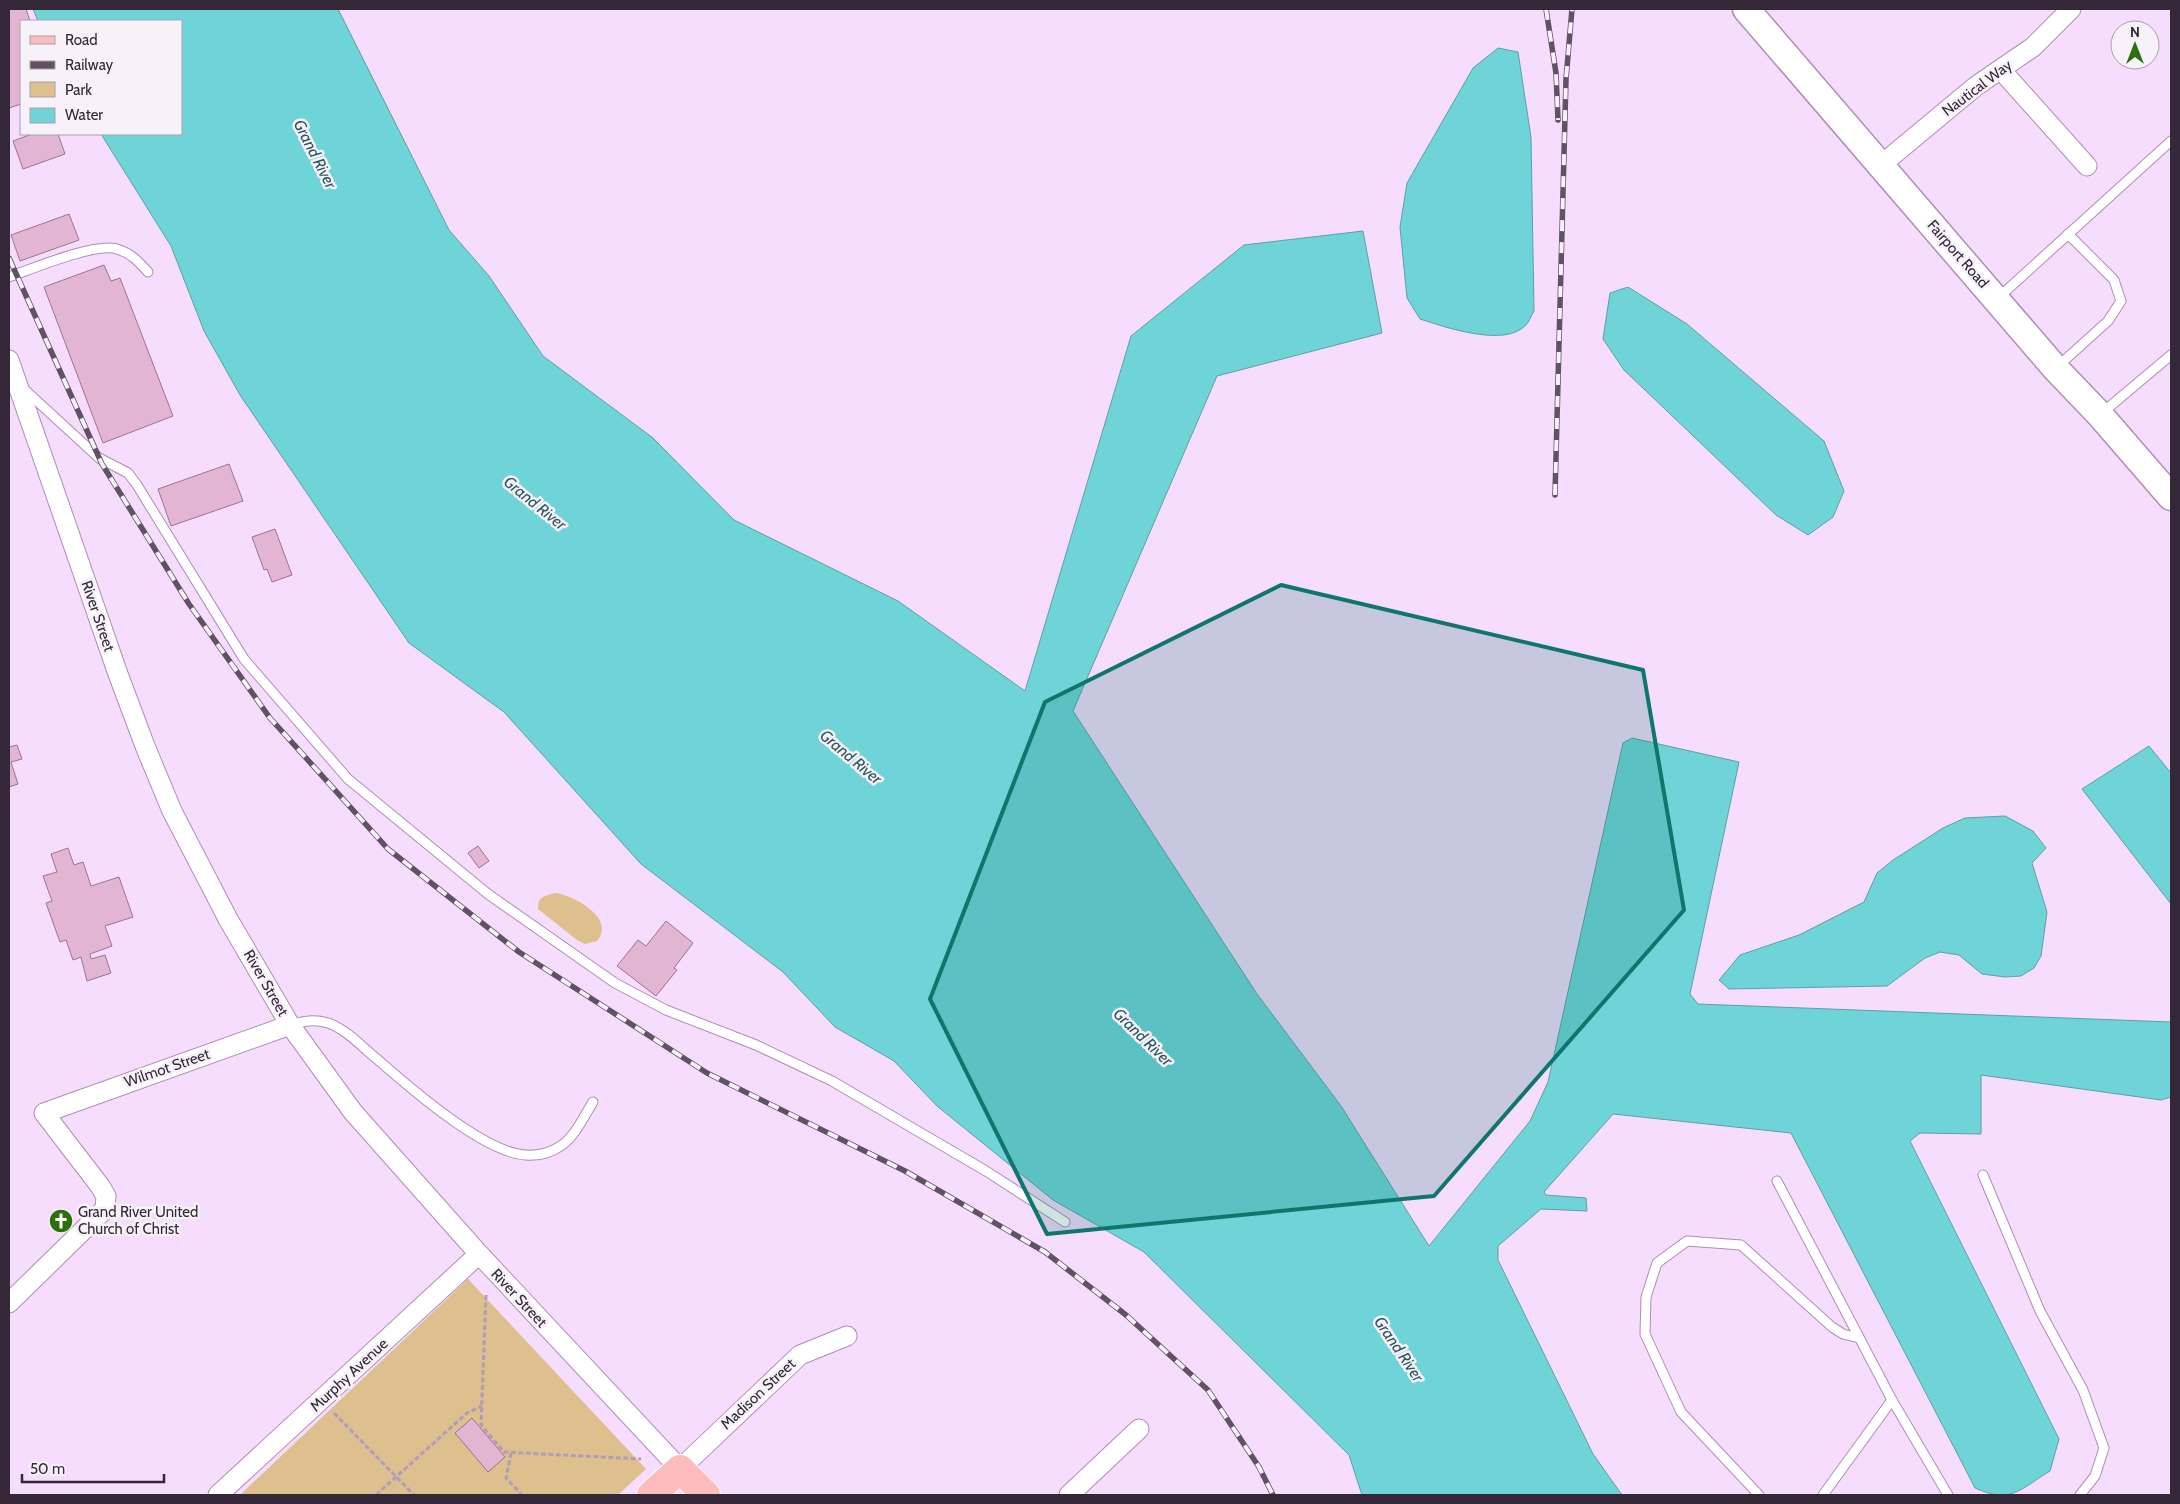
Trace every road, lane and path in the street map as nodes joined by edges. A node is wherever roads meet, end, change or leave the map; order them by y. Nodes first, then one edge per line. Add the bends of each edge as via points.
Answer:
1 (1746, 9) edge
2 (2071, 9) edge
3 (2001, 70) junction
4 (2171, 141) edge
5 (1881, 165) junction
6 (2087, 166) dead end
7 (2068, 234) junction
8 (148, 272) dead end
9 (9, 277) edge
10 (1996, 300) junction
11 (2171, 354) edge
12 (9, 360) edge
13 (2055, 368) junction
14 (17, 383) junction
15 (2100, 414) junction
16 (2171, 497) edge
17 (290, 1025) junction
18 (593, 1102) dead end
19 (1983, 1175) dead end
20 (1777, 1181) dead end
21 (1064, 1222) dead end
22 (479, 1254) junction
23 (486, 1295) dead end
24 (9, 1304) edge
25 (847, 1336) dead end
26 (1860, 1338) junction
27 (322, 1400) junction
28 (1892, 1400) junction
29 (482, 1406) junction
30 (1139, 1429) dead end
31 (511, 1453) junction
32 (641, 1459) dead end
33 (680, 1468) junction
34 (396, 1477) junction
35 (520, 1494) edge
36 (218, 1495) edge
37 (376, 1495) edge
38 (414, 1495) edge
39 (515, 1495) edge
40 (651, 1495) edge
41 (706, 1495) edge
42 (1069, 1495) edge
43 (1759, 1495) edge
44 (1823, 1495) edge
45 (1948, 1495) edge
46 (2080, 1495) edge

1 - 5 street, Fairport Road
2 - 3 street, Nautical Way via 2033,47
3 - 5 street, Nautical Way via 1976,86
3 - 6 street
4 - 7 lane
5 - 10 street, Fairport Road
7 - 10 lane
7 - 13 lane via 2114,280 2121,301 2108,321
8 - 9 lane via 132,255 116,248 100,247
10 - 13 street, Fairport Road
11 - 15 lane
12 - 14 street, River Street
13 - 15 street, Fairport Road
14 - 17 street, River Street via 118,674 166,794 228,919
14 - 21 lane via 99,458 128,473 244,659 348,779 480,888 615,983 666,1010 756,1045 832,1081 986,1171
15 - 16 street, Fairport Road
17 - 18 lane via 314,1020 344,1032 415,1092 481,1139 506,1151 541,1155 554,1150 575,1132
17 - 22 street, River Street via 353,1112
17 - 24 street, Wilmot Street via 44,1113 100,1186 106,1196 105,1209
19 - 46 lane via 2040,1311 2083,1390 2104,1448 2095,1476
20 - 26 lane
22 - 27 street, Murphy Avenue
22 - 33 street, River Street
23 - 29 path
25 - 33 street, Madison Street via 800,1354
26 - 28 lane
26 - 43 lane via 1832,1327 1741,1245 1686,1240 1657,1263 1646,1297 1645,1334 1681,1412
27 - 34 path
27 - 36 street, Murphy Avenue
28 - 44 lane
28 - 45 lane
29 - 31 path via 481,1425 504,1452
29 - 34 path via 467,1413
30 - 42 street
31 - 32 path
31 - 35 path via 506,1478
33 - 40 main road
33 - 41 main road, River Street
34 - 37 path
34 - 38 path
35 - 39 path

